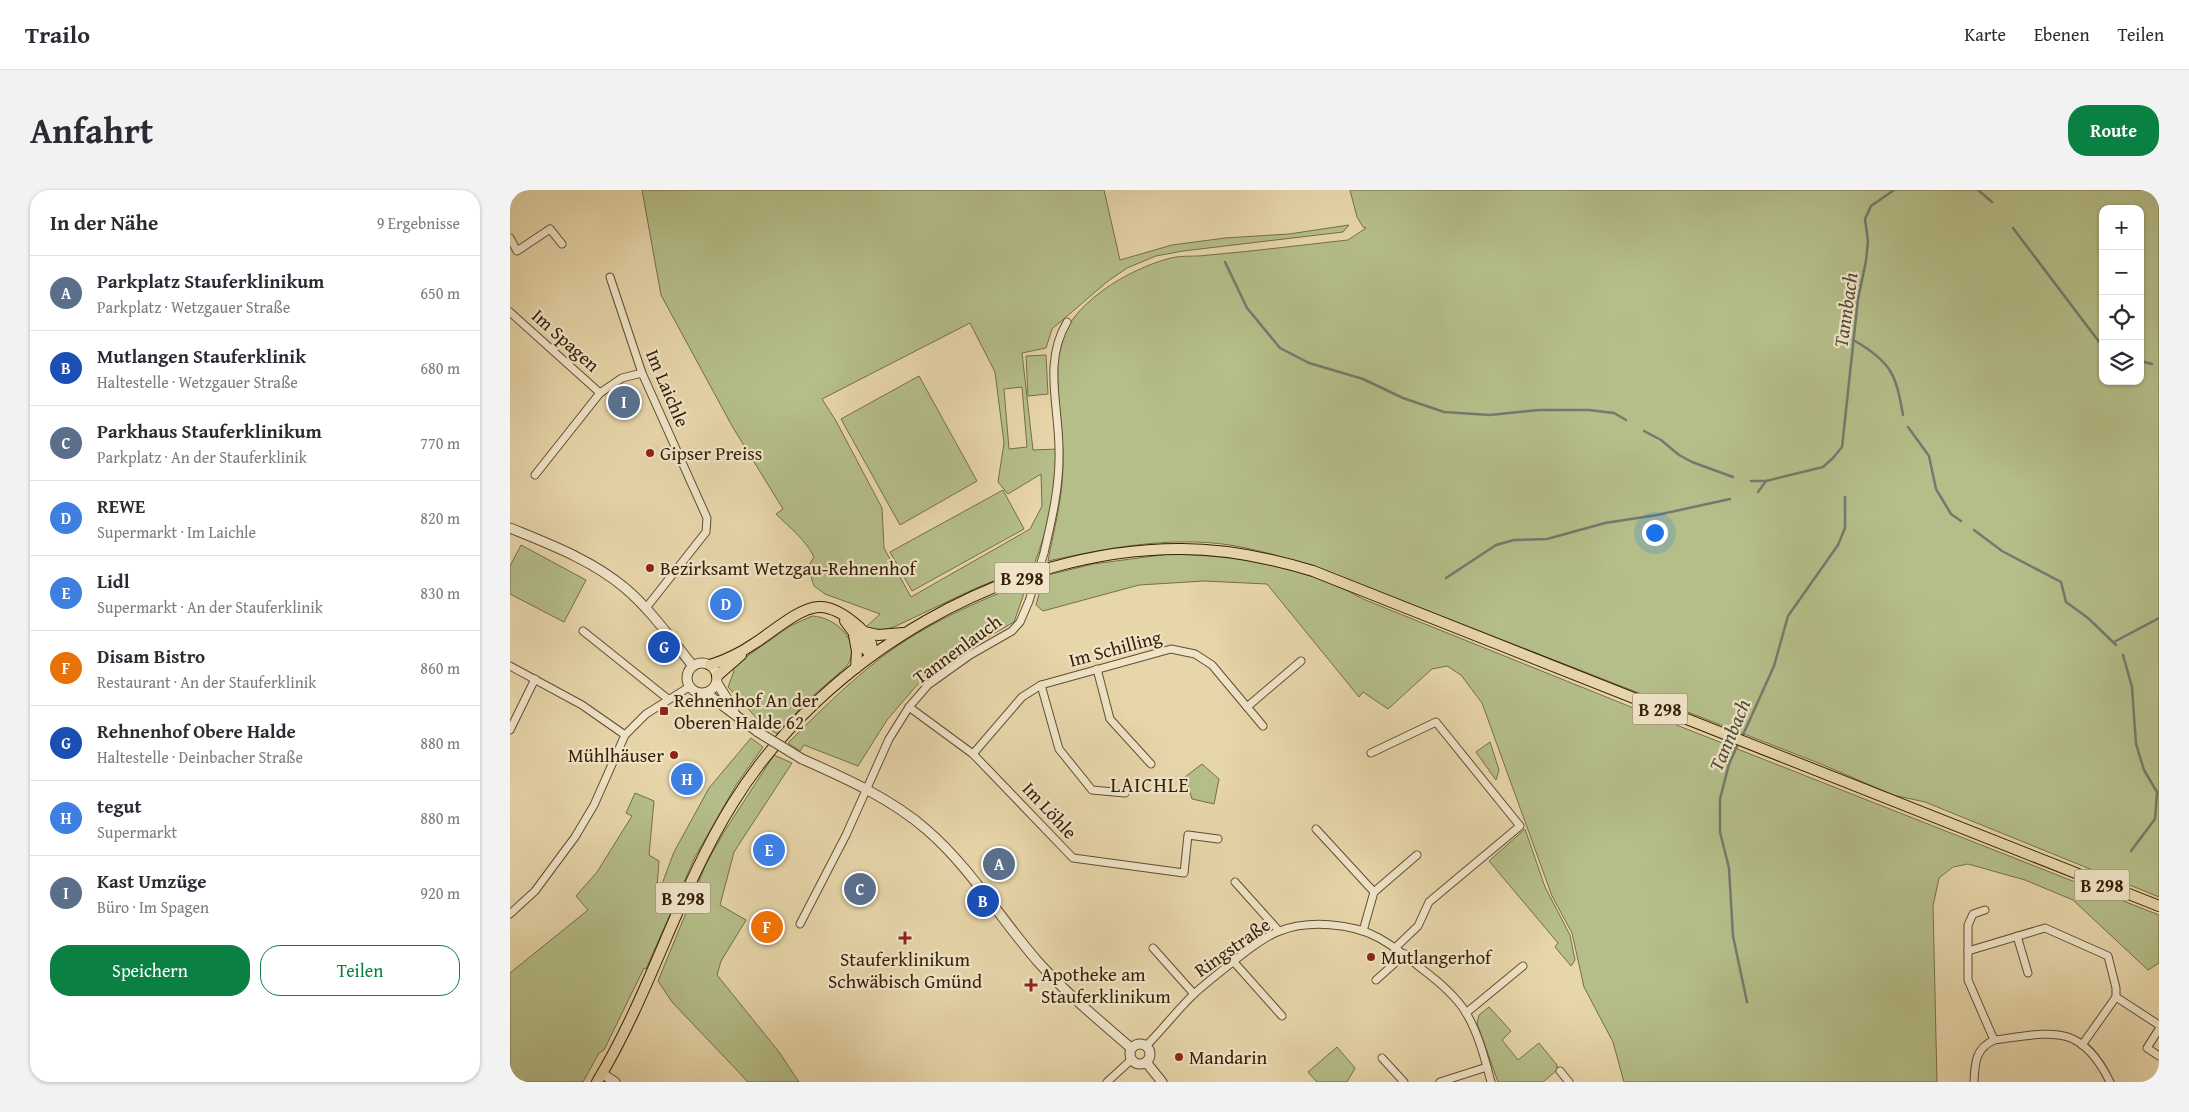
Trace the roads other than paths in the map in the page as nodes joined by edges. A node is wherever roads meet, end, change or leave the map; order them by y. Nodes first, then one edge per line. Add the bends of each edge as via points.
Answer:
1 (510, 238) edge
2 (562, 244) dead end
3 (610, 277) dead end
4 (510, 312) edge
5 (1066, 322) dead end
6 (642, 373) junction
7 (600, 393) junction
8 (535, 475) dead end
9 (510, 528) edge
10 (646, 608) junction
11 (838, 612) junction
12 (851, 627) junction
13 (583, 631) dead end
14 (864, 632) junction
15 (907, 632) junction
16 (753, 644) junction
17 (872, 656) junction
18 (1301, 661) dead end
19 (710, 665) junction
20 (510, 666) edge
21 (692, 666) junction
22 (856, 668) junction
23 (1097, 669) junction
24 (535, 679) junction
25 (717, 680) junction
26 (1041, 685) junction
27 (689, 687) junction
28 (706, 693) junction
29 (668, 699) junction
30 (909, 707) junction
31 (1247, 707) junction
32 (737, 715) junction
33 (1263, 726) dead end
34 (510, 730) edge
35 (625, 735) junction
36 (1371, 753) dead end
37 (972, 754) junction
38 (1151, 764) dead end
39 (866, 790) junction
40 (1125, 793) dead end
41 (1316, 828) dead end
42 (1218, 839) dead end
43 (1417, 855) dead end
44 (1235, 882) dead end
45 (1374, 892) junction
46 (2159, 906) edge
47 (1985, 910) dead end
48 (510, 914) edge
49 (800, 924) dead end
50 (1279, 931) junction
51 (1363, 931) junction
52 (2017, 936) junction
53 (1153, 948) dead end
54 (1395, 948) junction
55 (1968, 951) junction
56 (1405, 954) junction
57 (1233, 961) junction
58 (1522, 966) dead end
59 (2028, 973) dead end
60 (1376, 980) dead end
61 (1194, 994) junction
62 (2116, 997) junction
63 (1466, 1013) junction
64 (1282, 1016) dead end
65 (2159, 1025) edge
66 (2159, 1030) edge
67 (1994, 1040) junction
68 (2082, 1045) junction
69 (1146, 1046) junction
70 (1131, 1048) junction
71 (2159, 1056) edge
72 (1382, 1058) dead end
73 (1131, 1060) junction
74 (1146, 1062) junction
75 (1487, 1067) junction
76 (1560, 1071) dead end
77 (600, 1078) edge
78 (615, 1082) edge
79 (1107, 1082) edge
80 (1162, 1082) edge
81 (1404, 1082) edge
82 (1440, 1082) edge
83 (1491, 1082) edge
84 (1569, 1082) edge
85 (1974, 1082) edge
86 (2110, 1082) edge

1 - 2 street via 517,251 550,229
3 - 6 street, Im Laichle
4 - 7 street, Im Spagen
5 - 30 street, Tannenlauch, bridge via 1058,336 1053,360 1059,451 1056,500 1029,601 1020,622 1012,631 970,655 928,685
6 - 7 street, Im Spagen via 622,378
6 - 10 street, Im Laichle via 707,525 706,532
7 - 8 street, Im Spagen
9 - 10 street via 601,570
10 - 21 street
11 - 12 main road
11 - 14 main road
11 - 16 main road via 820,607 808,610
12 - 17 main road
12 - 22 main road via 856,643
13 - 29 street
14 - 15 main road via 893,635
14 - 17 main road via 872,644
15 - 17 main road, B 298
15 - 46 main road, B 298 via 952,607 1014,580 1083,560 1146,550 1196,549 1256,556 1313,572 1384,599
16 - 19 main road
16 - 25 main road
17 - 22 main road, B 298
18 - 31 street
19 - 21 street
19 - 25 street
20 - 24 street
21 - 27 street via 687,678
22 - 77 main road, B 298 via 789,729 734,801 696,870 640,999
23 - 26 street, Im Schilling
23 - 31 street, Im Schilling via 1172,649 1195,654 1212,665
23 - 38 street via 1110,719
24 - 34 street
24 - 35 street via 582,705
25 - 28 street via 714,688
25 - 32 street
26 - 37 street, Im Schilling via 1022,697
26 - 40 street via 1059,749 1092,790
27 - 28 street via 696,693
27 - 29 street
28 - 32 street
29 - 35 street via 646,714
30 - 37 street, Im Löhle
30 - 39 street, Tannenlauch via 889,739
31 - 33 street, Im Schilling
32 - 39 street, bridge via 802,759
35 - 48 street via 594,805 575,837 535,891
36 - 54 street via 1436,722 1520,826 1429,902 1418,926
37 - 42 street, Im Löhle via 1073,858 1184,874 1188,835
39 - 49 street, Tannenlauch
39 - 70 street via 926,828 1040,964
41 - 45 street
43 - 45 street
44 - 50 street
45 - 51 street
47 - 55 street via 1974,914 1968,925
50 - 51 street, Ringstraße via 1304,924
50 - 57 street, Ringstraße
51 - 54 street, Ringstraße
52 - 55 street
52 - 59 street
52 - 62 street via 2045,928 2102,951 2108,956
53 - 61 street
54 - 56 street, Ringstraße
55 - 67 street via 1968,980
56 - 60 street
56 - 63 street, Ringstraße via 1440,983
57 - 61 street, Ringstraße
57 - 64 street
58 - 63 street
61 - 69 street, Ringstraße
62 - 65 street
62 - 68 street
63 - 75 street, Ringstraße
66 - 71 street via 2147,1048
67 - 68 street via 2051,1034 2072,1038
67 - 85 street via 1980,1049 1975,1060
68 - 86 street via 2100,1063
69 - 70 street via 1140,1044
69 - 74 street via 1150,1054
70 - 73 street
72 - 81 street
73 - 74 street via 1140,1065
73 - 79 street
74 - 80 street
75 - 82 street
75 - 83 street, Ringstraße
76 - 84 street
77 - 78 street

